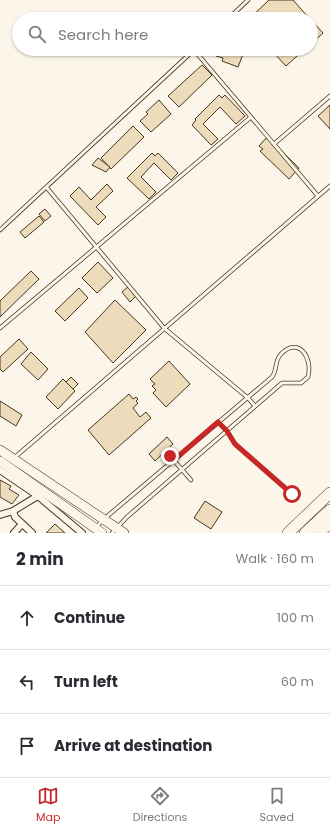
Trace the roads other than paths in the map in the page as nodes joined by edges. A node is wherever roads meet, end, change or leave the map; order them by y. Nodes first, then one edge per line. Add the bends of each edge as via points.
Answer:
1 (248, 0) edge
2 (235, 12) edge
3 (188, 56) edge
4 (201, 56) edge
5 (330, 96) edge
6 (251, 117) junction
7 (274, 144) junction
8 (330, 186) edge
9 (47, 188) junction
10 (318, 196) junction
11 (0, 230) edge
12 (96, 247) junction
13 (0, 328) edge
14 (164, 328) junction
15 (248, 398) junction
16 (255, 406) junction
17 (218, 422) junction
18 (227, 431) junction
19 (0, 450) edge
20 (170, 456) dead end
21 (174, 460) junction
22 (5, 464) edge
23 (182, 470) junction
24 (191, 480) dead end
25 (330, 493) edge
26 (41, 494) junction
27 (292, 494) dead end
28 (330, 510) edge
29 (13, 511) junction
30 (0, 515) edge
31 (104, 518) junction
32 (330, 523) edge
33 (22, 524) junction
34 (99, 531) edge
35 (118, 531) edge
36 (14, 533) edge
37 (32, 533) edge
38 (82, 533) edge
39 (288, 533) edge
40 (305, 533) edge
41 (319, 533) edge

1 - 2 lane
3 - 9 lane
4 - 6 lane
5 - 7 lane
6 - 7 lane
6 - 12 lane
7 - 10 lane
8 - 10 lane
9 - 11 lane
9 - 12 lane
10 - 14 lane
12 - 13 lane
12 - 14 lane
14 - 15 lane
14 - 22 lane
15 - 16 lane
15 - 16 lane via 276,372 277,358 282,353 294,348 306,353 309,361 308,377 301,383 282,383
15 - 17 lane
16 - 18 lane
17 - 18 lane
17 - 21 lane
18 - 23 lane
18 - 27 lane via 235,444
19 - 22 main road
20 - 21 lane
21 - 23 lane
21 - 31 lane
22 - 26 main road
22 - 31 main road
23 - 24 lane
23 - 35 lane
25 - 39 highway
26 - 29 street
26 - 34 main road
26 - 38 street
28 - 40 highway
29 - 30 street
29 - 33 street
31 - 34 lane
31 - 35 main road
32 - 41 highway
33 - 36 street
33 - 37 street

